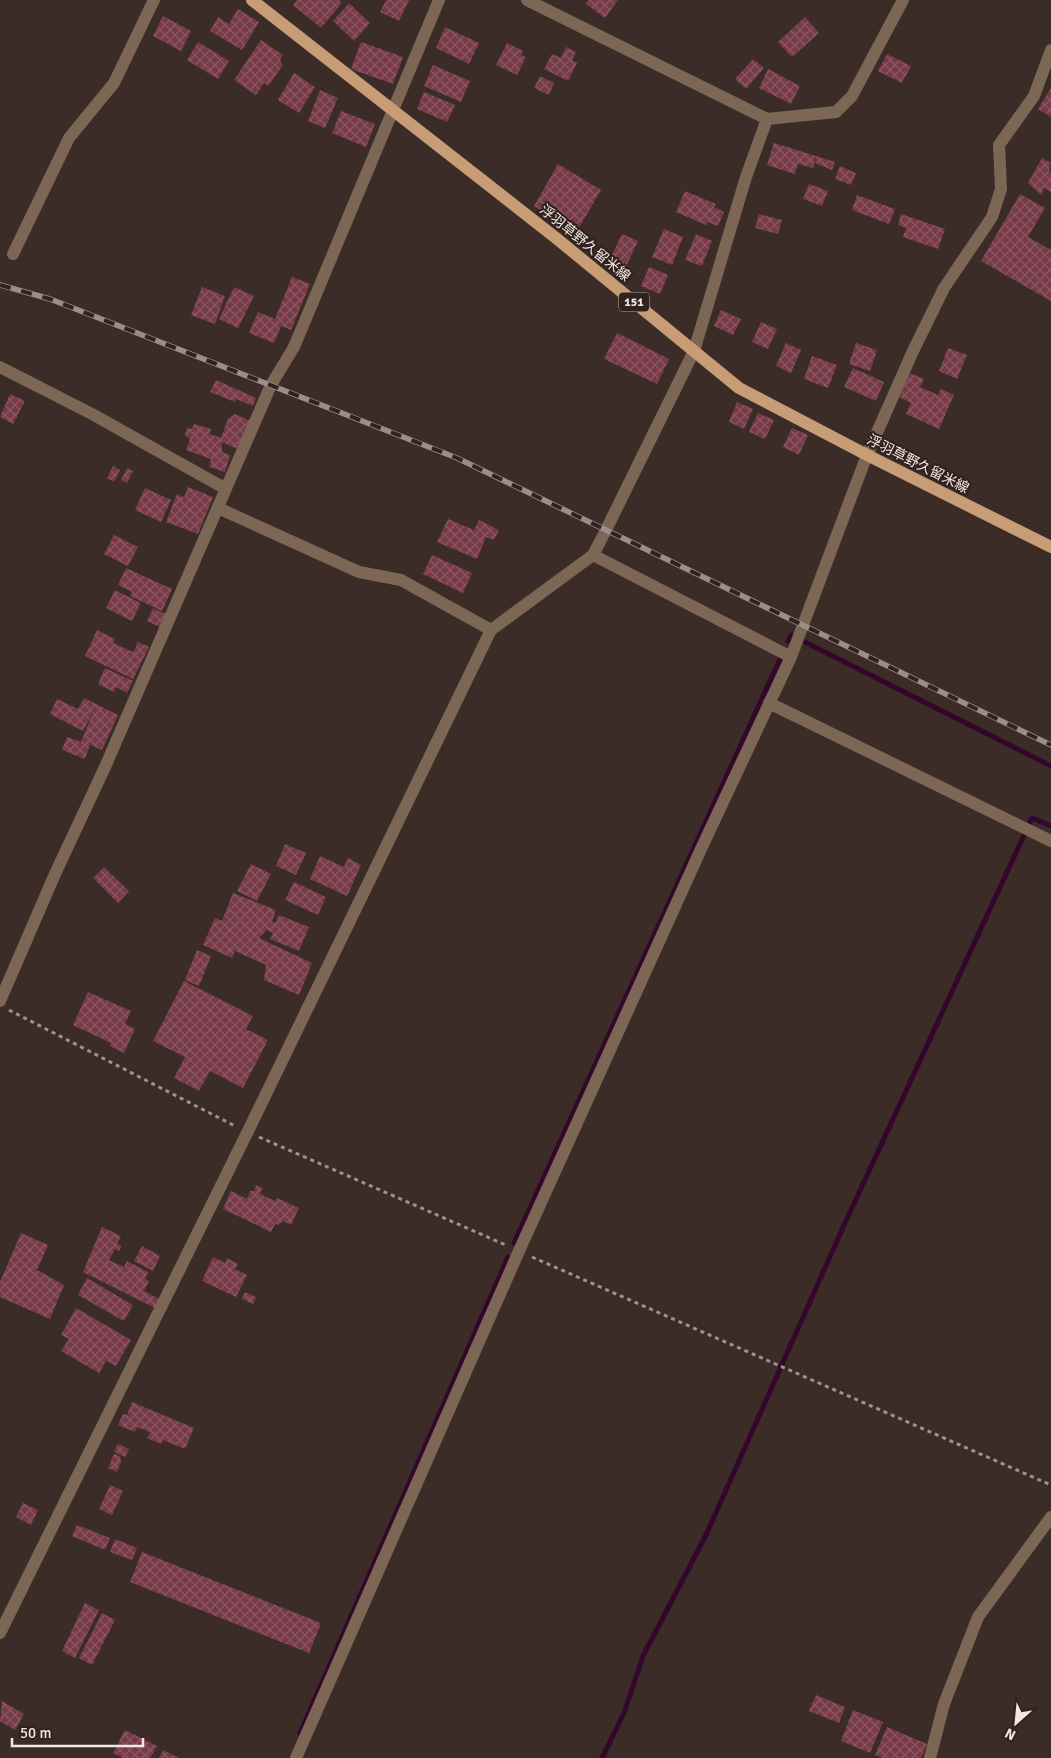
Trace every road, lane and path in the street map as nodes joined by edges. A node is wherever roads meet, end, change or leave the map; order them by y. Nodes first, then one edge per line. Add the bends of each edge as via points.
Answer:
1 (154, 0) edge
2 (252, 0) edge
3 (439, 0) edge
4 (527, 0) edge
5 (903, 0) edge
6 (1051, 50) edge
7 (394, 111) junction
8 (767, 119) junction
9 (13, 254) dead end
10 (694, 351) junction
11 (0, 367) edge
12 (867, 455) junction
13 (226, 489) junction
14 (218, 508) junction
15 (1051, 548) edge
16 (593, 555) junction
17 (492, 630) junction
18 (791, 657) junction
19 (769, 703) junction
20 (1051, 841) edge
21 (0, 1001) edge
22 (1051, 1517) edge
23 (0, 1633) edge
24 (296, 1758) edge
25 (930, 1758) edge

1 - 9 street via 114,83 69,138
2 - 7 main road, 浮羽草野久留米線 / 151
3 - 7 street
4 - 8 street
5 - 8 street via 852,96 836,112
6 - 12 street via 1034,96 999,145 1001,189 992,217 944,288
7 - 10 main road, 浮羽草野久留米線 / 151
7 - 13 street via 294,347 271,385
8 - 10 street via 746,177
10 - 12 main road, 浮羽草野久留米線 / 151 via 739,388
10 - 16 street
11 - 13 street
12 - 15 main road, 浮羽草野久留米線 / 151
12 - 18 street
13 - 14 street
14 - 17 street via 359,572 401,580
14 - 21 street
16 - 17 street
16 - 18 street
17 - 23 street
18 - 19 street
19 - 20 street
19 - 24 street via 519,1251
22 - 25 street via 978,1618 944,1704

